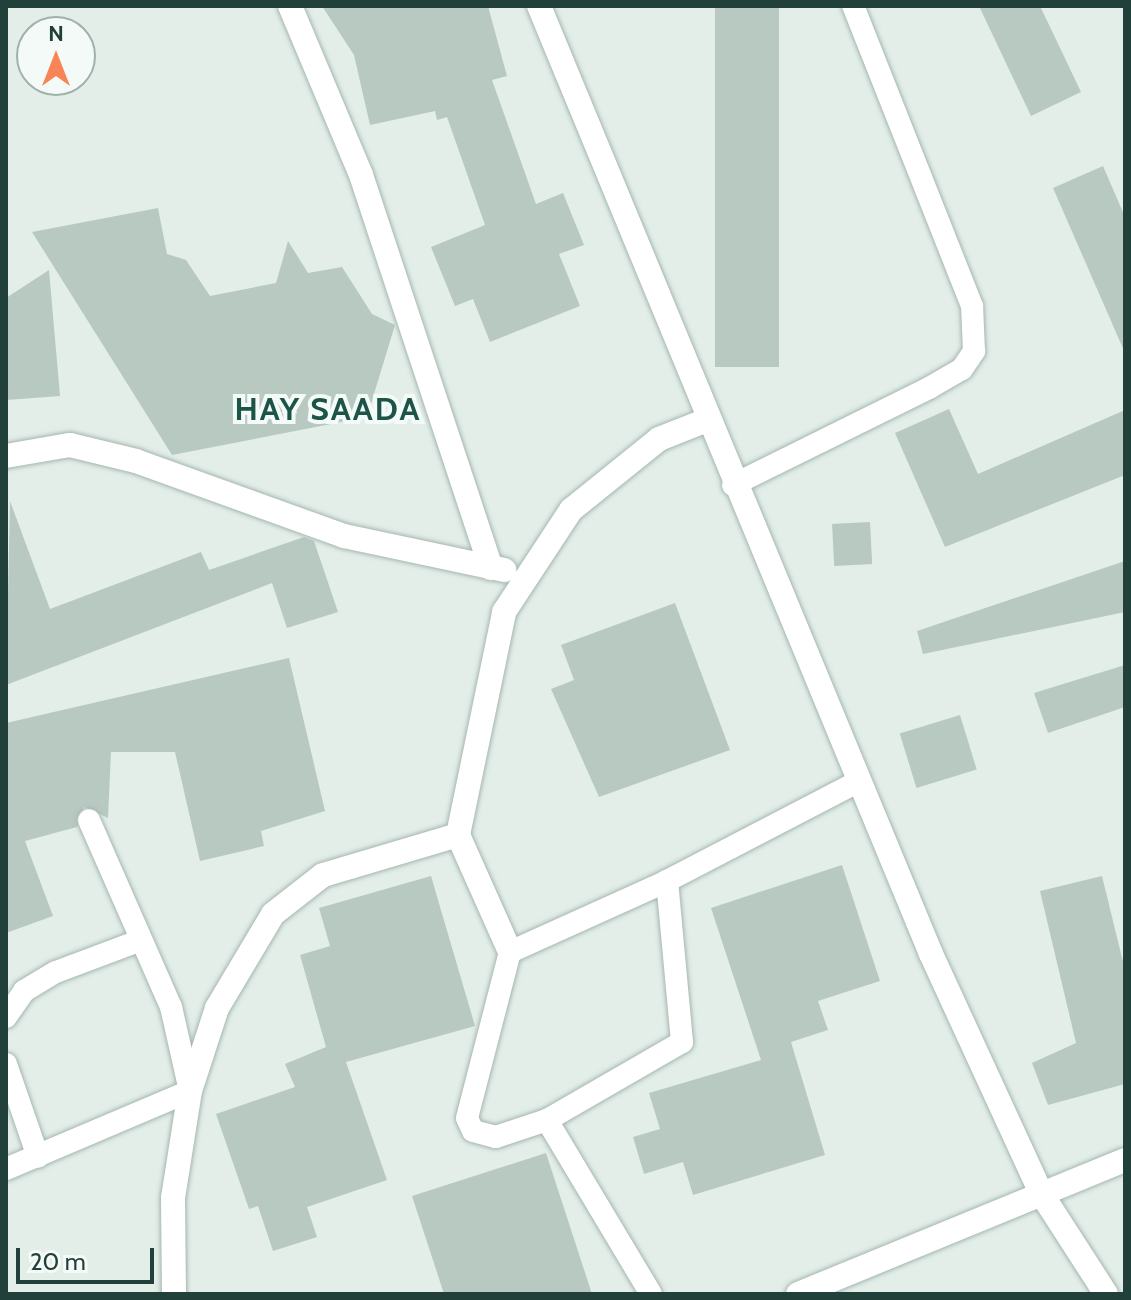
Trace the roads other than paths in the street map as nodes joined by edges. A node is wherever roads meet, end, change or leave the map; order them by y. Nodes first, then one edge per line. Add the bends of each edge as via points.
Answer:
1 (290, 6) edge
2 (539, 6) edge
3 (853, 6) edge
4 (707, 420) junction
5 (6, 456) edge
6 (733, 485) junction
7 (491, 568) junction
8 (527, 575) junction
9 (859, 781) junction
10 (89, 820) dead end
11 (458, 835) junction
12 (667, 881) junction
13 (141, 940) junction
14 (510, 952) junction
15 (6, 1017) edge
16 (6, 1064) edge
17 (190, 1091) junction
18 (547, 1120) junction
19 (38, 1157) junction
20 (1125, 1160) edge
21 (6, 1169) edge
22 (1041, 1193) junction
23 (174, 1294) edge
24 (651, 1294) edge
25 (798, 1294) edge
26 (1106, 1294) edge

1 - 7 street via 361,175
2 - 4 street
3 - 6 lane via 972,306 974,351 962,369 929,388
4 - 6 street
4 - 8 street via 659,439 571,510
5 - 7 street via 70,445 110,454 318,528
6 - 9 street
7 - 8 street
8 - 11 street via 504,612
9 - 12 lane
9 - 22 street
10 - 13 lane
11 - 14 street
11 - 17 street via 380,852 323,875 273,914 217,1008
12 - 14 lane
12 - 18 lane via 682,1042
13 - 15 lane via 56,972 24,991
13 - 17 lane via 171,1007
14 - 18 lane via 467,1118 473,1131 496,1137
16 - 19 lane
17 - 19 lane
17 - 23 street via 173,1198
18 - 24 lane
19 - 21 lane
20 - 22 street
22 - 25 street
22 - 26 street

